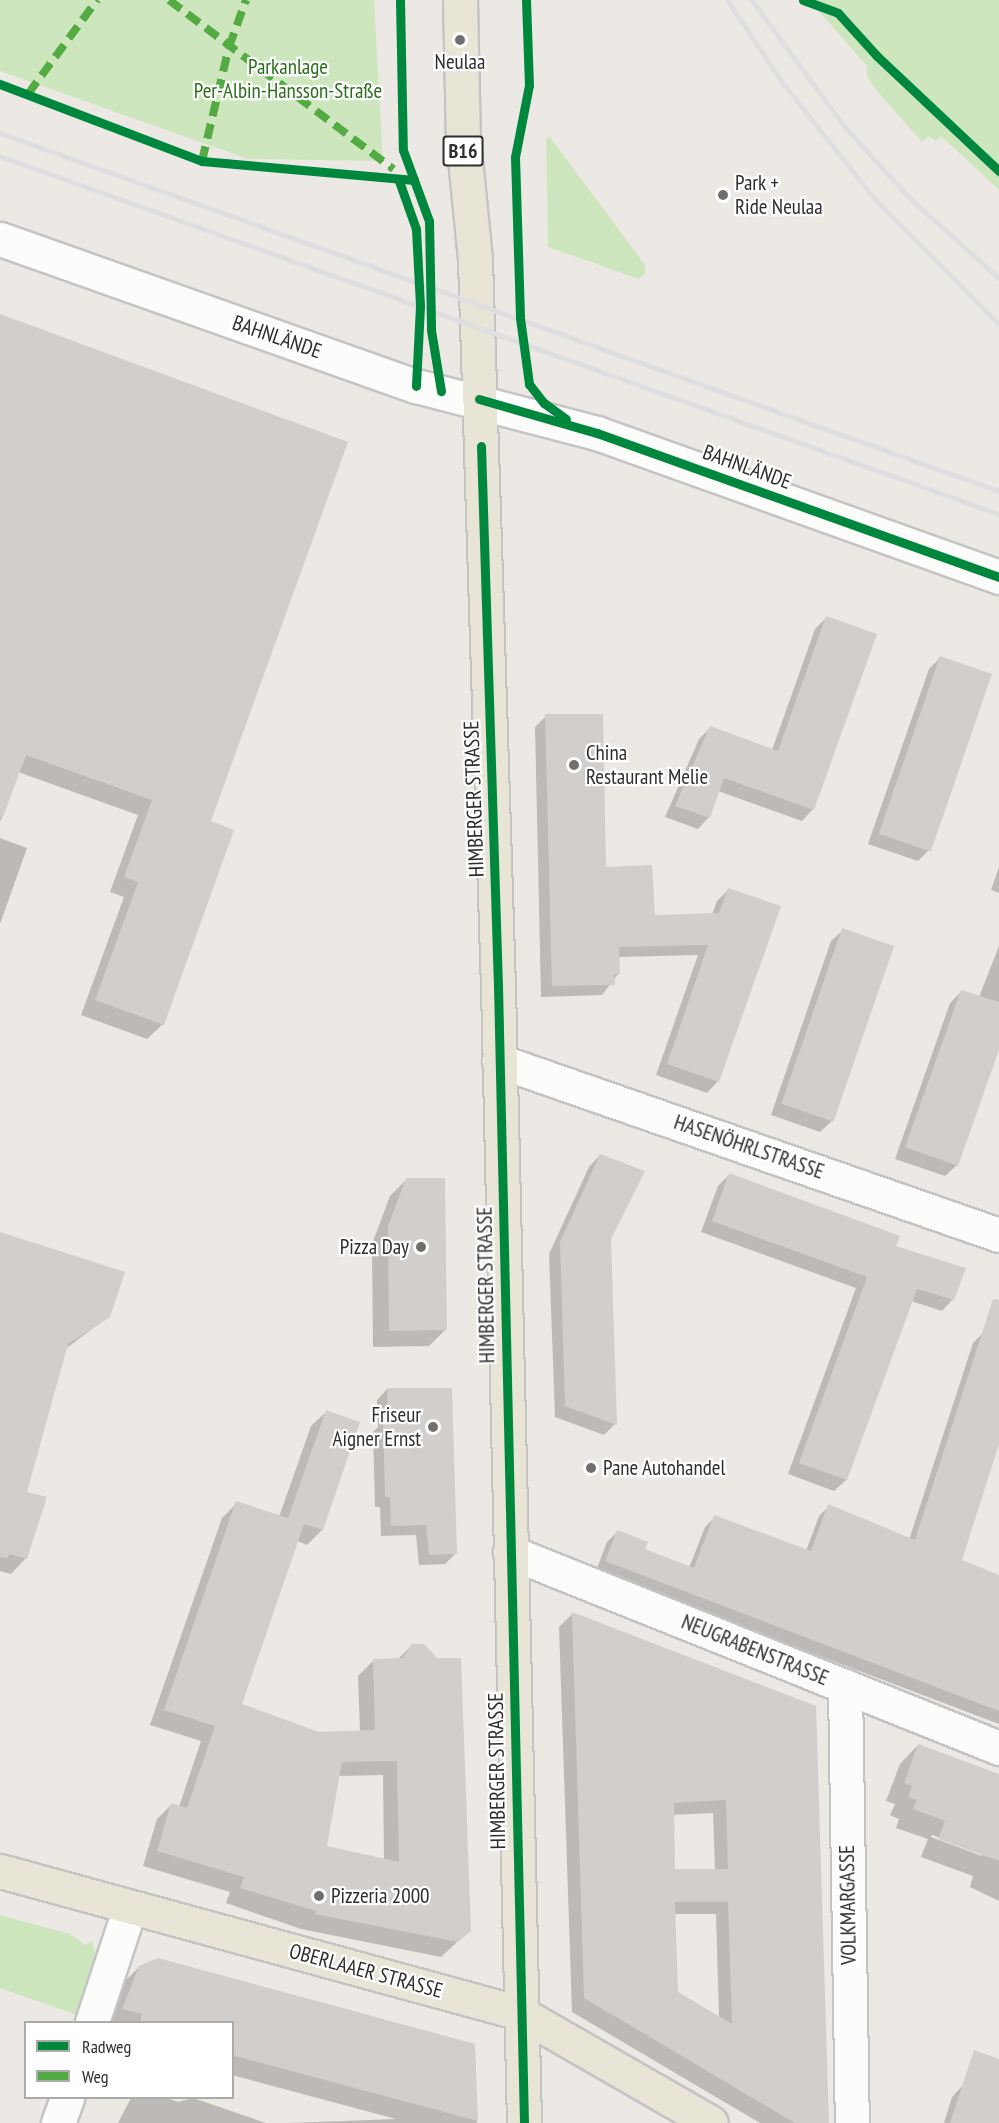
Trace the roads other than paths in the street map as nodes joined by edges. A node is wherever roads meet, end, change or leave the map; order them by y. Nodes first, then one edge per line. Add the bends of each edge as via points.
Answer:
1 (460, 0) edge
2 (0, 239) edge
3 (479, 399) junction
4 (999, 577) edge
5 (499, 1062) junction
6 (999, 1235) edge
7 (510, 1552) junction
8 (844, 1686) junction
9 (999, 1748) edge
10 (0, 1871) edge
11 (130, 1907) junction
12 (520, 2013) junction
13 (92, 2021) edge
14 (66, 2099) edge
15 (58, 2123) edge
16 (524, 2123) edge
17 (711, 2123) edge
18 (852, 2123) edge

1 - 3 main road, HIMBERGER STRASSE / B16 via 463,140
2 - 3 street, BAHNLÄNDE via 416,386
3 - 4 street, BAHNLÄNDE via 597,433
3 - 5 main road, HIMBERGER STRASSE / B16
5 - 6 street, HASENÖHRLSTRASSE
5 - 7 main road, HIMBERGER STRASSE / B16
7 - 8 street, NEUGRABENSTRASSE
7 - 12 main road, HIMBERGER STRASSE / B16
8 - 9 street, NEUGRABENSTRASSE
8 - 18 street, VOLKMARGASSE
10 - 11 main road, OBERLAAER STRASSE
11 - 12 main road, OBERLAAER STRASSE
11 - 13 street
12 - 16 main road, HIMBERGER STRASSE / B16
12 - 17 main road, OBERLAAER STRASSE
14 - 15 street

